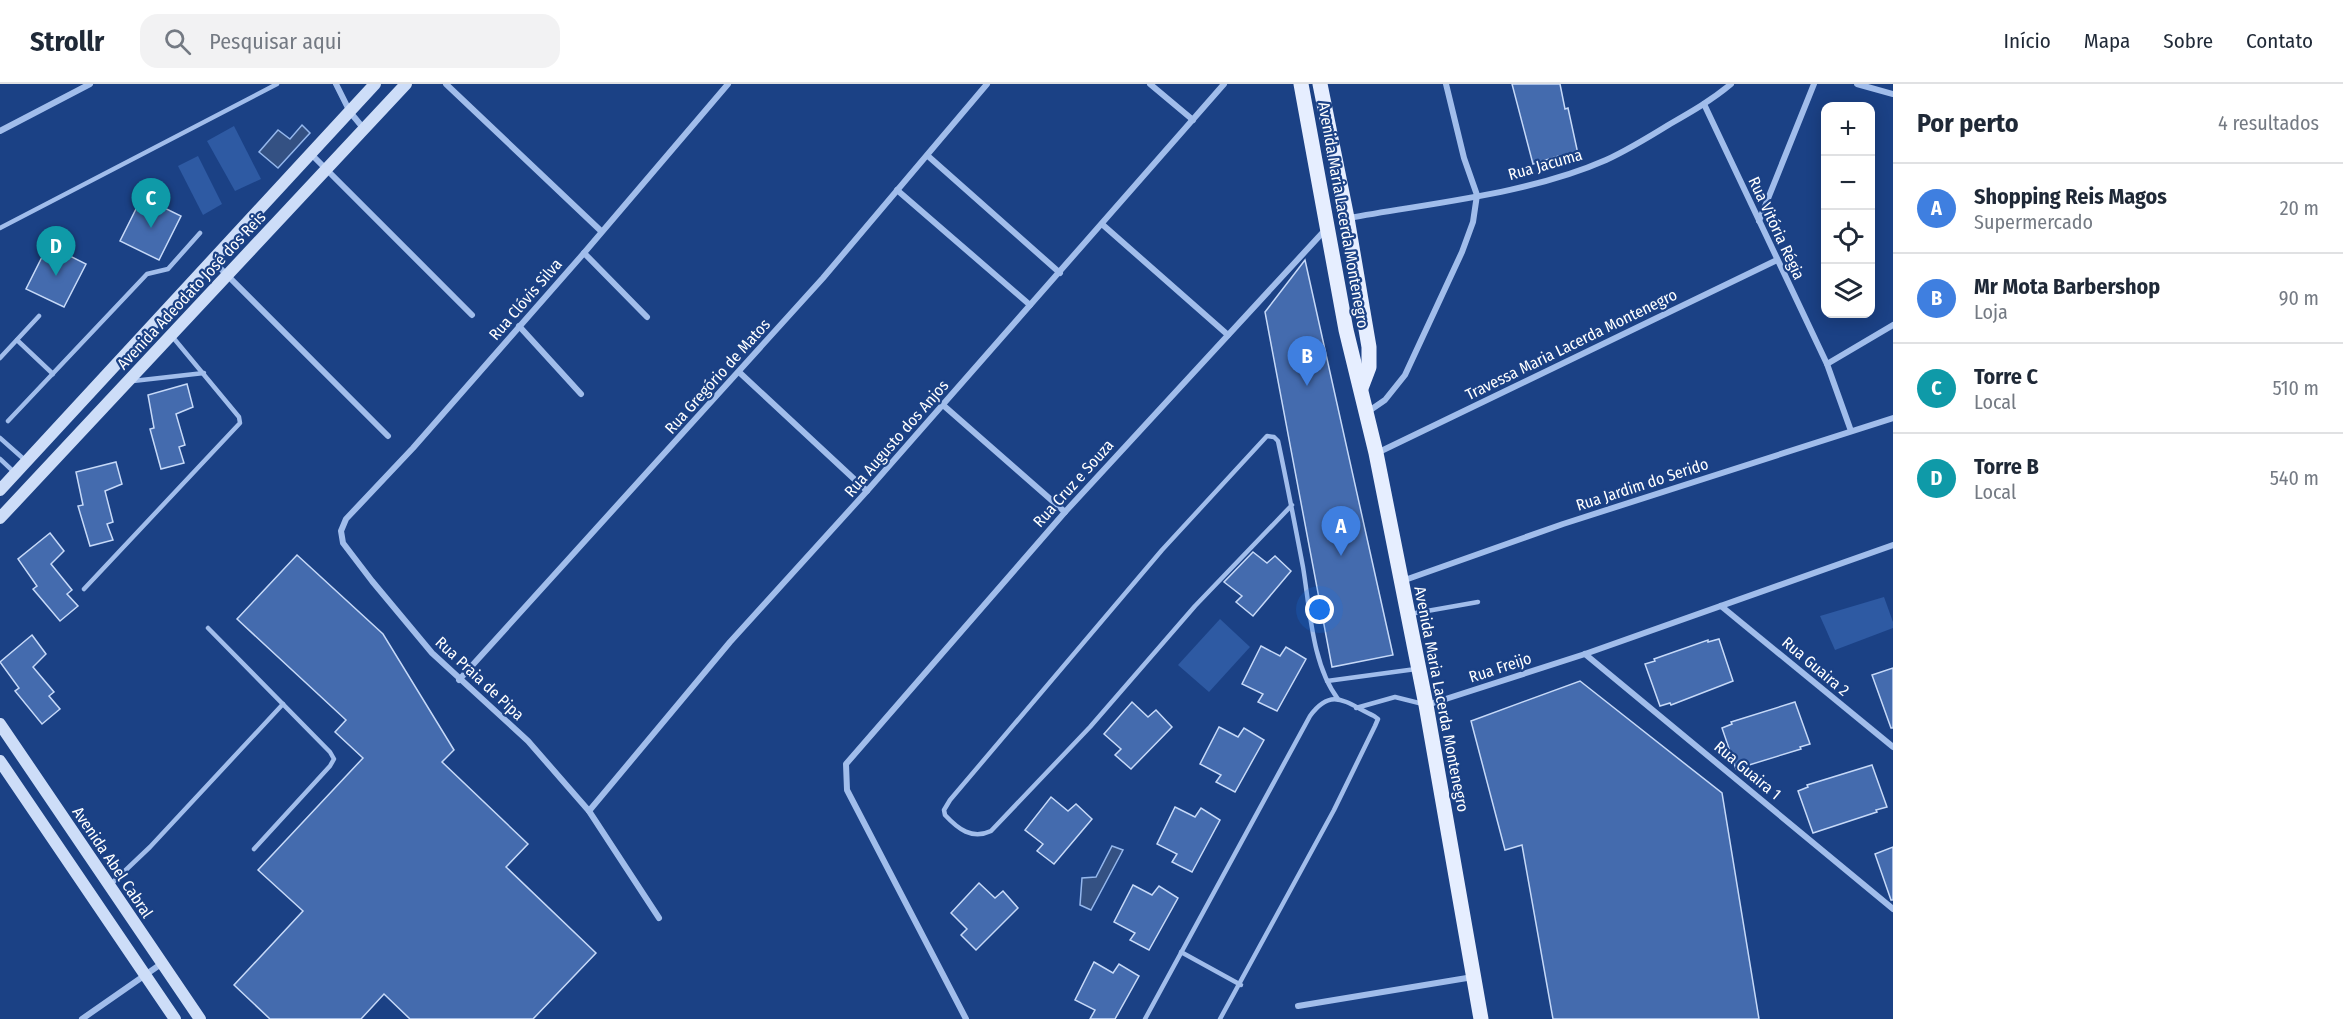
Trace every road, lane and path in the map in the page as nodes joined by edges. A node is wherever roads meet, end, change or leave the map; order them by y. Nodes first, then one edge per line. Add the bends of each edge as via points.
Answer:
1 (90, 84) edge
2 (277, 84) edge
3 (336, 84) edge
4 (375, 84) edge
5 (406, 84) edge
6 (446, 84) edge
7 (728, 84) edge
8 (987, 84) edge
9 (1150, 84) edge
10 (1224, 84) edge
11 (1301, 84) edge
12 (1320, 84) edge
13 (1446, 84) edge
14 (1731, 84) edge
15 (1814, 84) edge
16 (1857, 84) edge
17 (1893, 94) edge
18 (1704, 104) junction
19 (350, 112) junction
20 (1193, 120) junction
21 (364, 129) junction
22 (0, 131) edge
23 (311, 154) junction
24 (928, 156) junction
25 (327, 170) junction
26 (897, 190) junction
27 (1477, 195) junction
28 (1347, 218) junction
29 (1759, 221) junction
30 (1102, 225) junction
31 (0, 228) edge
32 (1327, 228) junction
33 (602, 231) junction
34 (200, 233) dead end
35 (584, 253) junction
36 (1777, 260) junction
37 (213, 261) junction
38 (1060, 273) junction
39 (227, 276) junction
40 (1030, 305) junction
41 (39, 315) dead end
42 (472, 315) dead end
43 (647, 317) dead end
44 (1893, 325) edge
45 (519, 326) junction
46 (171, 335) junction
47 (1228, 335) junction
48 (17, 340) junction
49 (0, 358) edge
50 (1827, 364) junction
51 (739, 372) junction
52 (204, 373) junction
53 (53, 374) junction
54 (128, 381) junction
55 (1361, 388) junction
56 (88, 393) junction
57 (581, 393) dead end
58 (943, 405) junction
59 (103, 408) junction
60 (1366, 412) junction
61 (1893, 418) edge
62 (8, 421) dead end
63 (1851, 431) junction
64 (388, 436) dead end
65 (0, 438) edge
66 (1376, 453) junction
67 (0, 459) edge
68 (26, 461) junction
69 (15, 473) junction
70 (0, 490) edge
71 (867, 491) junction
72 (1292, 505) junction
73 (1065, 512) junction
74 (0, 518) edge
75 (341, 531) joint
76 (1893, 545) edge
77 (1402, 581) junction
78 (84, 589) dead end
79 (1478, 602) dead end
80 (1721, 606) junction
81 (1408, 615) junction
82 (208, 628) dead end
83 (1585, 654) junction
84 (1418, 669) junction
85 (459, 680) junction
86 (1327, 681) junction
87 (1338, 699) junction
88 (283, 704) junction
89 (1426, 705) junction
90 (1356, 708) junction
91 (0, 724) edge
92 (1893, 747) edge
93 (0, 761) edge
94 (590, 811) junction
95 (254, 849) dead end
96 (110, 885) junction
97 (1893, 909) edge
98 (660, 918) dead end
99 (1181, 952) junction
100 (161, 964) junction
101 (144, 975) junction
102 (1473, 977) junction
103 (1241, 985) junction
104 (1298, 1006) dead end
105 (82, 1019) edge
106 (175, 1019) edge
107 (200, 1019) edge
108 (966, 1019) edge
109 (1145, 1019) edge
110 (1220, 1019) edge
111 (1481, 1019) edge

1 - 22 street
2 - 31 lane
3 - 19 street
4 - 19 main road, Avenida Adeodato José dos Reis
5 - 21 main road, Avenida Adeodato José dos Reis
6 - 33 street
7 - 33 street, Rua Clóvis Silva
8 - 24 street, Rua Gregório de Matos
9 - 20 street
10 - 20 street, Rua Augusto dos Anjos
11 - 32 main road, Avenida Maria Lacerda Montenegro
12 - 28 main road, Avenida Maria Lacerda Montenegro
13 - 27 street
14 - 18 street, Rua Jacuma
15 - 29 street
16 - 17 street
18 - 27 street, Rua Jacuma via 1605,160 1543,182
18 - 29 street, Rua Vitória Régia
19 - 21 street
19 - 23 main road, Avenida Adeodato José dos Reis
20 - 30 street, Rua Augusto dos Anjos
21 - 25 main road, Avenida Adeodato José dos Reis
23 - 25 street
23 - 37 main road, Avenida Adeodato José dos Reis
24 - 26 street, Rua Gregório de Matos
24 - 38 street
25 - 39 main road, Avenida Adeodato José dos Reis
25 - 42 street
26 - 40 street
26 - 51 street, Rua Gregório de Matos
27 - 28 street, Rua Jacuma
27 - 60 street via 1473,222 1462,252 1405,375 1386,400
28 - 55 main road, Avenida Maria Lacerda Montenegro via 1369,347 1369,367
29 - 36 street, Rua Vitória Régia
30 - 38 street, Rua Augusto dos Anjos
30 - 47 street
32 - 47 street, Rua Cruz e Souza
32 - 55 main road, Avenida Maria Lacerda Montenegro
33 - 35 street, Rua Clóvis Silva
34 - 53 lane via 168,269 147,274
35 - 43 street
35 - 45 street, Rua Clóvis Silva
36 - 50 street, Rua Vitória Régia
36 - 66 street, Travessa Maria Lacerda Montenegro
37 - 39 street
37 - 56 main road, Avenida Adeodato José dos Reis
38 - 40 street, Rua Augusto dos Anjos
39 - 46 main road, Avenida Adeodato José dos Reis
39 - 64 street
40 - 58 street, Rua Augusto dos Anjos
41 - 48 lane
44 - 50 street
45 - 57 street
45 - 75 street, Rua Clóvis Silva via 346,519
46 - 52 lane
46 - 54 main road, Avenida Adeodato José dos Reis
47 - 73 street, Rua Cruz e Souza
48 - 49 lane
48 - 53 lane
50 - 63 street, Rua Vitória Régia
51 - 71 street
51 - 85 street, Rua Gregório de Matos
52 - 54 lane
52 - 78 lane via 239,417 238,428
53 - 62 lane
54 - 59 main road, Avenida Adeodato José dos Reis
55 - 60 main road, Avenida Maria Lacerda Montenegro
56 - 59 main road
56 - 68 main road, Avenida Adeodato José dos Reis
58 - 71 street, Rua Augusto dos Anjos
58 - 73 street
59 - 74 main road, Avenida Adeodato José dos Reis
60 - 66 main road, Avenida Maria Lacerda Montenegro
61 - 63 street, Rua Jardim do Serido
63 - 77 street, Rua Jardim do Serido via 1563,524
65 - 68 lane
66 - 77 main road, Avenida Maria Lacerda Montenegro
67 - 69 lane
68 - 69 main road, Avenida Adeodato José dos Reis
69 - 70 main road, Avenida Adeodato José dos Reis
71 - 94 street, Rua Augusto dos Anjos via 730,642
72 - 72 lane via 1278,441 1267,436 1162,550 950,800 944,810 955,826 980,836 991,831
72 - 86 lane via 1319,659
73 - 108 street, Rua Cruz e Souza via 846,764 847,790
75 - 85 street, Rua Praia de Pipa via 343,543 372,581
76 - 80 street, Rua Freijo
77 - 81 main road, Avenida Maria Lacerda Montenegro
79 - 81 lane
80 - 83 street, Rua Freijo
80 - 92 street, Rua Guaira 2
81 - 84 main road, Avenida Maria Lacerda Montenegro
82 - 88 lane
83 - 89 street, Rua Freijo
83 - 97 street, Rua Guaira 1
84 - 86 lane
84 - 89 main road, Avenida Maria Lacerda Montenegro
85 - 94 street, Rua Praia de Pipa via 528,741
86 - 87 lane
87 - 90 lane
87 - 99 lane via 1320,703 1310,716
88 - 95 lane via 334,759
88 - 96 lane
89 - 90 lane via 1395,697
89 - 102 main road, Avenida Maria Lacerda Montenegro
90 - 103 lane via 1378,719 1376,726
91 - 96 main road, Avenida Abel Cabral
93 - 101 main road
94 - 98 street, Rua Praia de Pipa
96 - 100 main road, Avenida Abel Cabral
99 - 103 lane
99 - 109 lane
100 - 101 street
100 - 107 main road, Avenida Abel Cabral
101 - 105 street
101 - 106 main road
102 - 104 street
102 - 111 main road, Avenida Maria Lacerda Montenegro
103 - 110 lane

